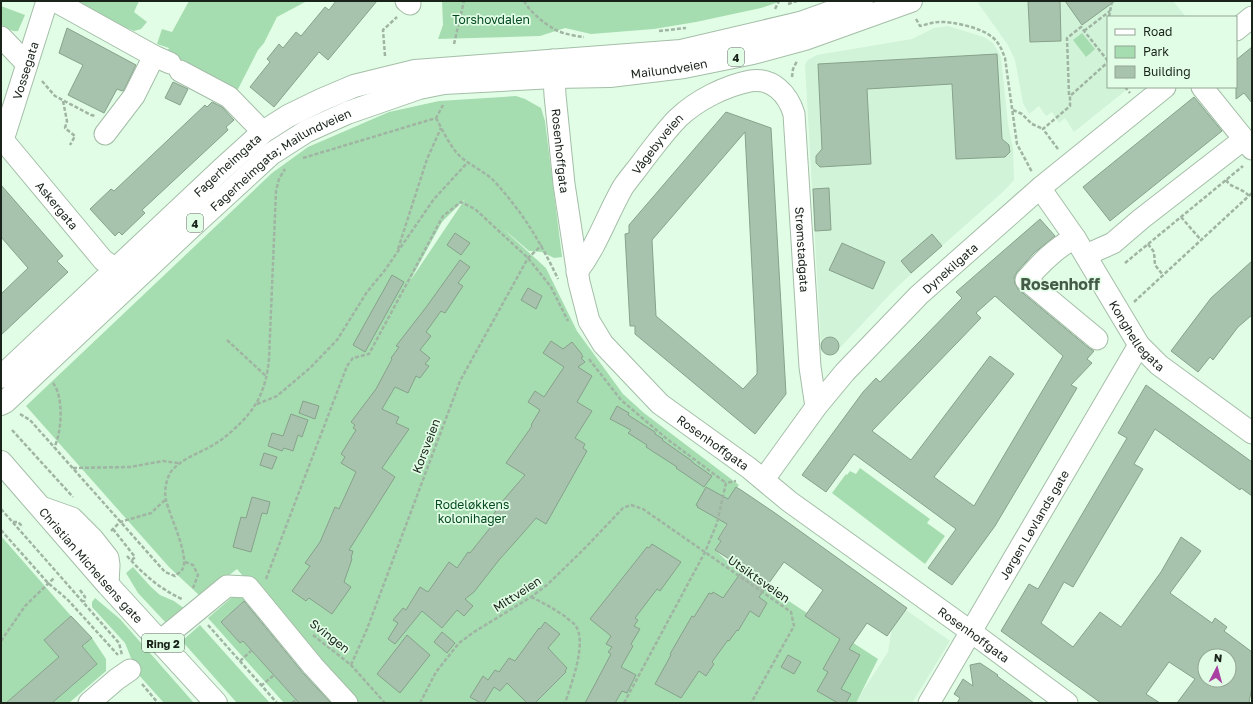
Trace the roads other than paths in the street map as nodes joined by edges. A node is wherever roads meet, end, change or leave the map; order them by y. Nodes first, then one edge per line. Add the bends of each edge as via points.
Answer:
1 (47, 1) edge
2 (55, 1) edge
3 (862, 1) edge
4 (911, 1) edge
5 (1252, 17) edge
6 (1237, 29) edge
7 (1, 37) edge
8 (168, 63) junction
9 (554, 69) junction
10 (33, 71) junction
11 (417, 79) junction
12 (788, 87) joint
13 (1165, 88) edge
14 (1203, 88) edge
15 (111, 126) road end
16 (263, 132) junction
17 (2, 140) edge
18 (1247, 150) edge
19 (1040, 188) junction
20 (1081, 246) junction
21 (116, 269) junction
22 (569, 279) junction
23 (1097, 339) dead end
24 (1139, 345) junction
25 (1, 377) edge
26 (8, 408) edge
27 (816, 408) junction
28 (1252, 433) edge
29 (1, 462) edge
30 (764, 479) junction
31 (970, 631) junction
32 (160, 641) junction
33 (126, 665) road end
34 (89, 703) edge
35 (216, 703) edge
36 (347, 703) edge
37 (929, 703) edge
38 (1067, 703) edge

1 - 10 street, Vossegata
2 - 8 street
3 - 9 main road, Mailundveien / 4 via 800,23 681,51
4 - 9 main road, Mailundveien / 4 via 805,39 753,54 684,67 610,76
5 - 6 street
7 - 10 street
8 - 15 street via 134,96
8 - 16 street via 228,97
9 - 11 main road, Mailundveien / 4
9 - 22 street, Rosenhoffgata
10 - 17 street, Vossegata
11 - 16 main road, Fagerheimgata / 4 via 354,86 288,116
11 - 26 main road, Fagerheimgata; Mailundveien / 4 via 308,131 271,154 5,402
12 - 22 street, Vågebyveien via 758,80 739,83 700,101 679,117 624,187 587,259
12 - 27 street, Strømstadgata via 794,114 810,367
13 - 19 street, Dynekilgata
14 - 18 street
16 - 21 main road, Fagerheimgata / 4
17 - 21 street, Askergata via 103,260
18 - 20 street via 1141,219 1113,243
19 - 20 street, Konghellegata
19 - 27 street, Dynekilgata via 919,295 845,372
20 - 23 street via 1066,242 1026,280
20 - 24 street, Konghellegata
21 - 25 main road, Fagerheimgata / 4
22 - 30 street, Rosenhoffgata via 603,344 660,404
24 - 28 street, Konghellegata via 1159,365
24 - 31 street, Jørgen Løvlands gate
27 - 30 street, Dynekilgata
29 - 32 main road, Christian Michelsens gate / Ring 2
30 - 31 street, Rosenhoffgata via 790,502
31 - 37 street, Jørgen Løvlands gate
31 - 38 street, Rosenhoffgata
32 - 35 main road, Christian Michelsens gate / Ring 2
32 - 36 street via 227,586 248,588
33 - 34 street via 116,679

